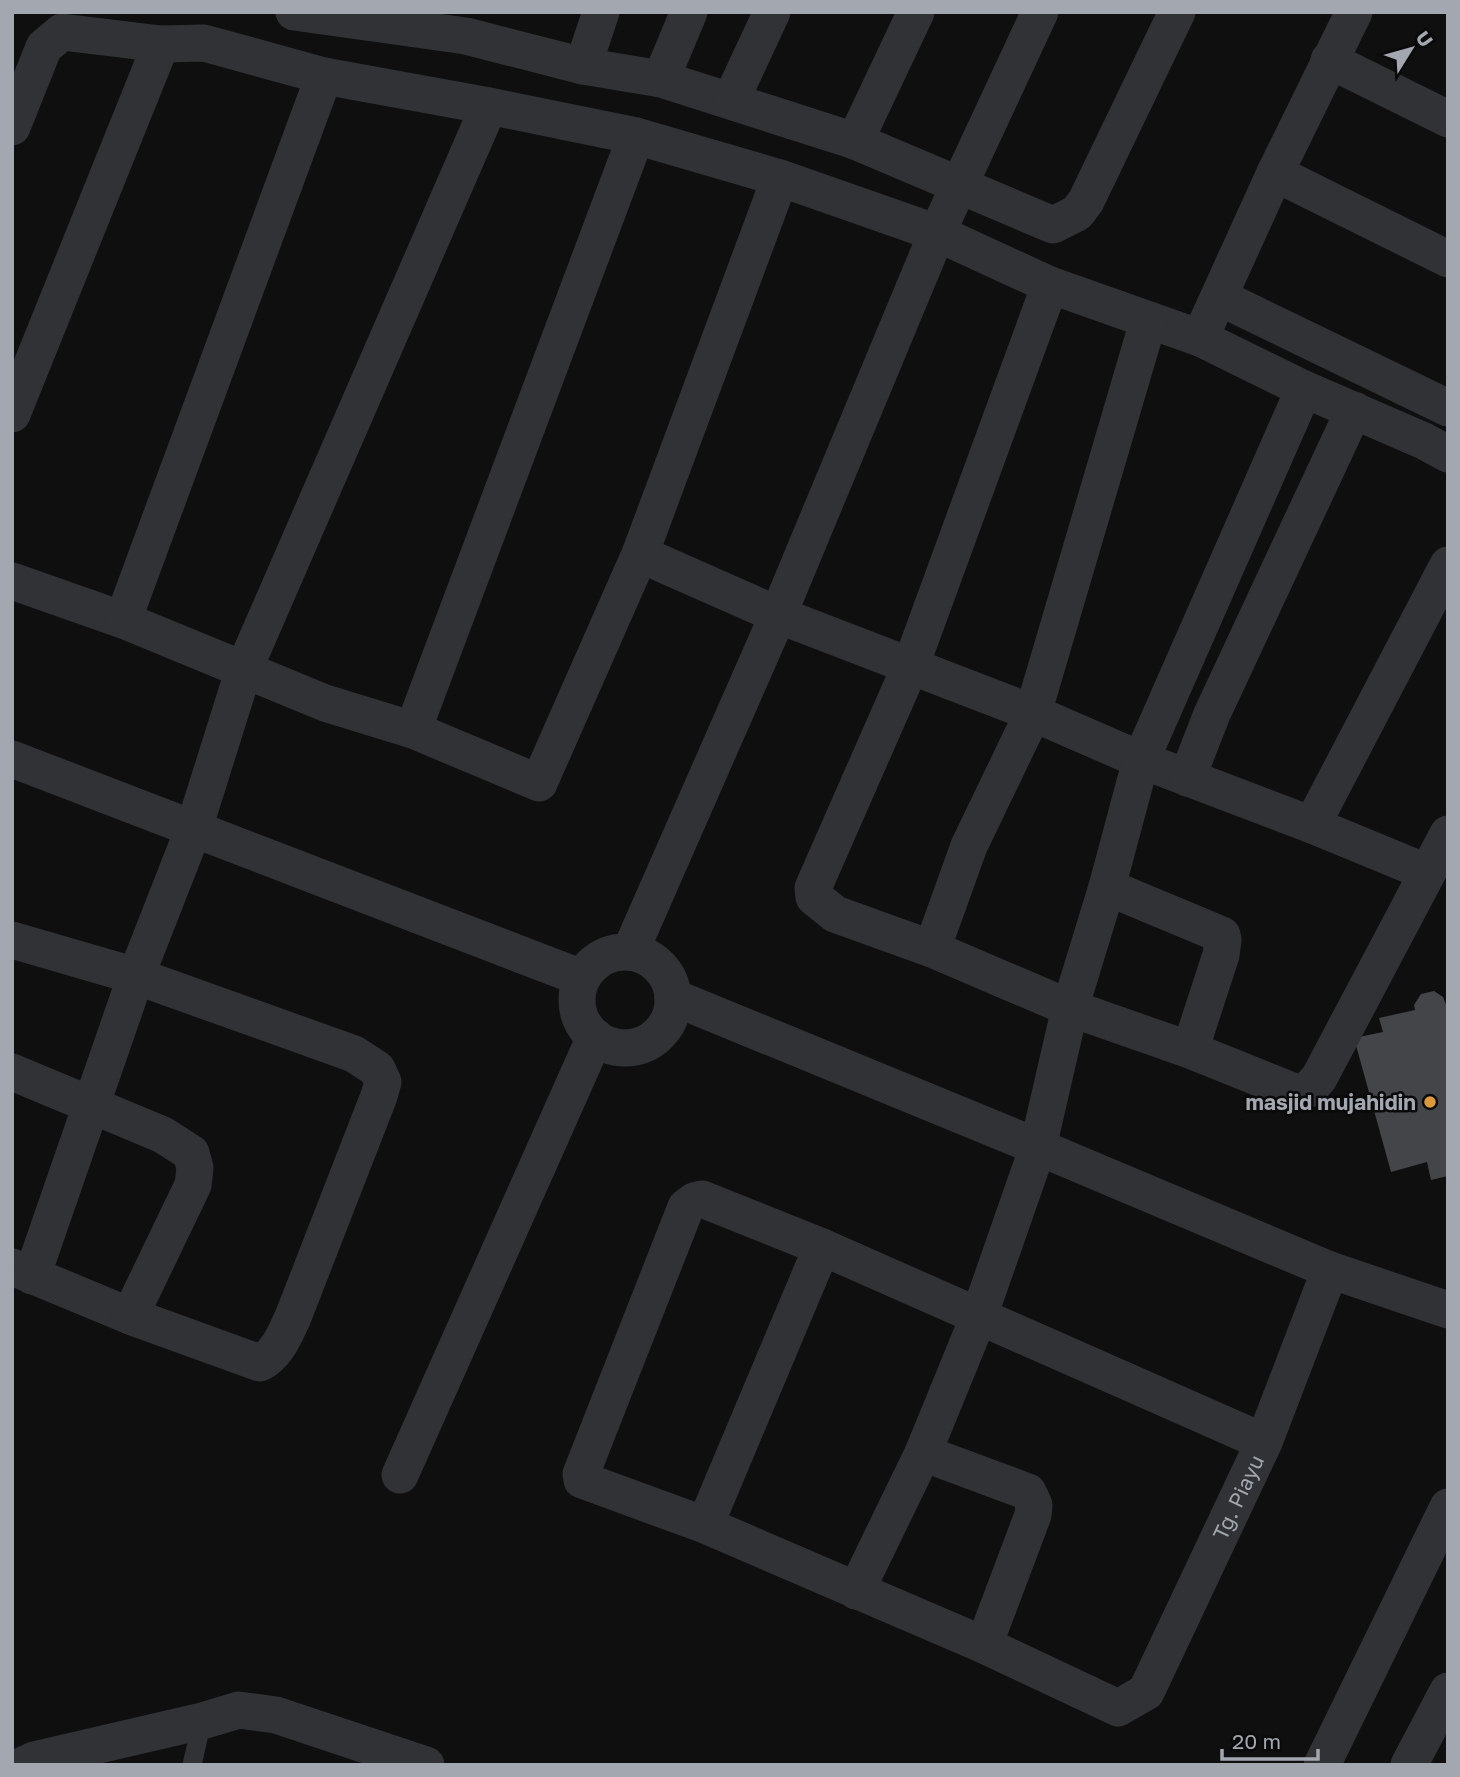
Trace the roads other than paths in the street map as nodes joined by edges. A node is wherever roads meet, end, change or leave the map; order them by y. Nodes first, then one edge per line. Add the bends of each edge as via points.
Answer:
1 (600, 12) edge
2 (689, 12) edge
3 (772, 12) edge
4 (916, 12) edge
5 (1040, 12) edge
6 (1177, 12) edge
7 (1354, 12) edge
8 (315, 14) edge
9 (471, 24) edge
10 (161, 44) junction
11 (1329, 60) junction
12 (583, 66) junction
13 (324, 76) junction
14 (662, 79) junction
15 (731, 100) junction
16 (489, 106) junction
17 (1448, 119) edge
18 (12, 127) edge
19 (636, 136) junction
20 (855, 141) junction
21 (1275, 173) junction
22 (780, 178) junction
23 (960, 185) junction
24 (937, 233) junction
25 (1448, 259) edge
26 (1050, 285) junction
27 (1219, 296) junction
28 (1148, 322) junction
29 (1200, 338) junction
30 (1304, 389) junction
31 (1448, 408) edge
32 (1354, 410) junction
33 (12, 414) edge
34 (1448, 454) edge
35 (640, 554) junction
36 (1448, 565) edge
37 (12, 581) edge
38 (778, 615) junction
39 (123, 620) junction
40 (911, 665) junction
41 (244, 669) junction
42 (1033, 713) junction
43 (413, 730) junction
44 (12, 759) edge
45 (1141, 760) junction
46 (1186, 778) junction
47 (1312, 825) junction
48 (194, 828) junction
49 (1448, 834) edge
50 (1426, 872) junction
51 (1107, 887) junction
52 (12, 940) edge
53 (932, 949) junction
54 (630, 952) junction
55 (136, 976) junction
56 (582, 978) junction
57 (673, 997) junction
58 (1070, 1008) junction
59 (594, 1037) junction
60 (1189, 1050) junction
61 (12, 1072) edge
62 (90, 1106) junction
63 (1038, 1147) junction
64 (822, 1247) junction
65 (1330, 1270) junction
66 (22, 1271) edge
67 (1448, 1310) edge
68 (130, 1316) junction
69 (979, 1317) junction
70 (1264, 1442) junction
71 (923, 1453) junction
72 (400, 1475) dead end
73 (1448, 1507) edge
74 (705, 1525) junction
75 (856, 1591) junction
76 (984, 1646) junction
77 (1448, 1691) edge
78 (202, 1721) junction
79 (418, 1763) edge
80 (23, 1765) edge
81 (192, 1765) edge
82 (1322, 1765) edge
83 (1409, 1765) edge

1 - 12 street
2 - 14 street
3 - 15 street
4 - 20 street
5 - 23 street
6 - 23 street via 1077,213 1053,225
7 - 11 street
8 - 9 street
9 - 12 street
10 - 13 street via 204,43
10 - 18 street via 62,32 44,47
10 - 33 street
11 - 17 street
11 - 21 street
12 - 14 street
13 - 16 street
13 - 39 street
14 - 15 street
15 - 20 street
16 - 19 street
16 - 41 street
19 - 22 street
19 - 43 street
20 - 23 street
21 - 25 street
21 - 27 street
22 - 24 street
22 - 35 street
23 - 24 street
24 - 26 street
24 - 38 street
26 - 28 street
26 - 40 street
27 - 29 street
27 - 31 street
28 - 29 street
28 - 42 street
29 - 30 street
30 - 32 street
30 - 45 street
32 - 34 street
32 - 46 street
35 - 38 street
35 - 43 street via 539,783
36 - 47 street
37 - 39 street
38 - 40 street
38 - 54 street
39 - 41 street
40 - 42 street
40 - 53 street via 813,888 818,903 835,914
41 - 43 street via 325,703
41 - 48 street
42 - 45 street
42 - 53 street via 969,846
44 - 48 street
45 - 46 street
45 - 51 street
46 - 47 street
47 - 50 street
48 - 55 street
48 - 56 street
49 - 50 street
50 - 60 street via 1319,1078 1309,1089 1297,1093
51 - 58 street
51 - 60 street via 1222,935 1221,955
52 - 55 street
53 - 58 street
54 - 56 street via 602,958
54 - 57 street via 660,967
55 - 62 street
55 - 68 street via 354,1054 377,1069 383,1082 293,1317 268,1359 260,1363
56 - 59 street via 579,1016
57 - 59 street via 671,1016 662,1032 647,1043 611,1046
57 - 63 street
58 - 60 street
58 - 63 street
59 - 72 street
61 - 62 street
62 - 66 street
62 - 68 street via 163,1135 191,1153 195,1168 193,1185
63 - 65 street
63 - 69 street
64 - 69 street
64 - 74 street
64 - 74 street via 702,1199 686,1207 581,1475 582,1480
65 - 67 street
65 - 70 street, Tg. Piayu
66 - 68 street
69 - 70 street
69 - 71 street
70 - 76 street, Tg. Piayu via 1146,1692 1118,1708
71 - 75 street
71 - 76 street via 1028,1492 1032,1498 1033,1514
73 - 82 street
74 - 75 street
75 - 76 street
77 - 83 street
78 - 79 street via 239,1710 276,1715
78 - 80 street
78 - 81 lane

